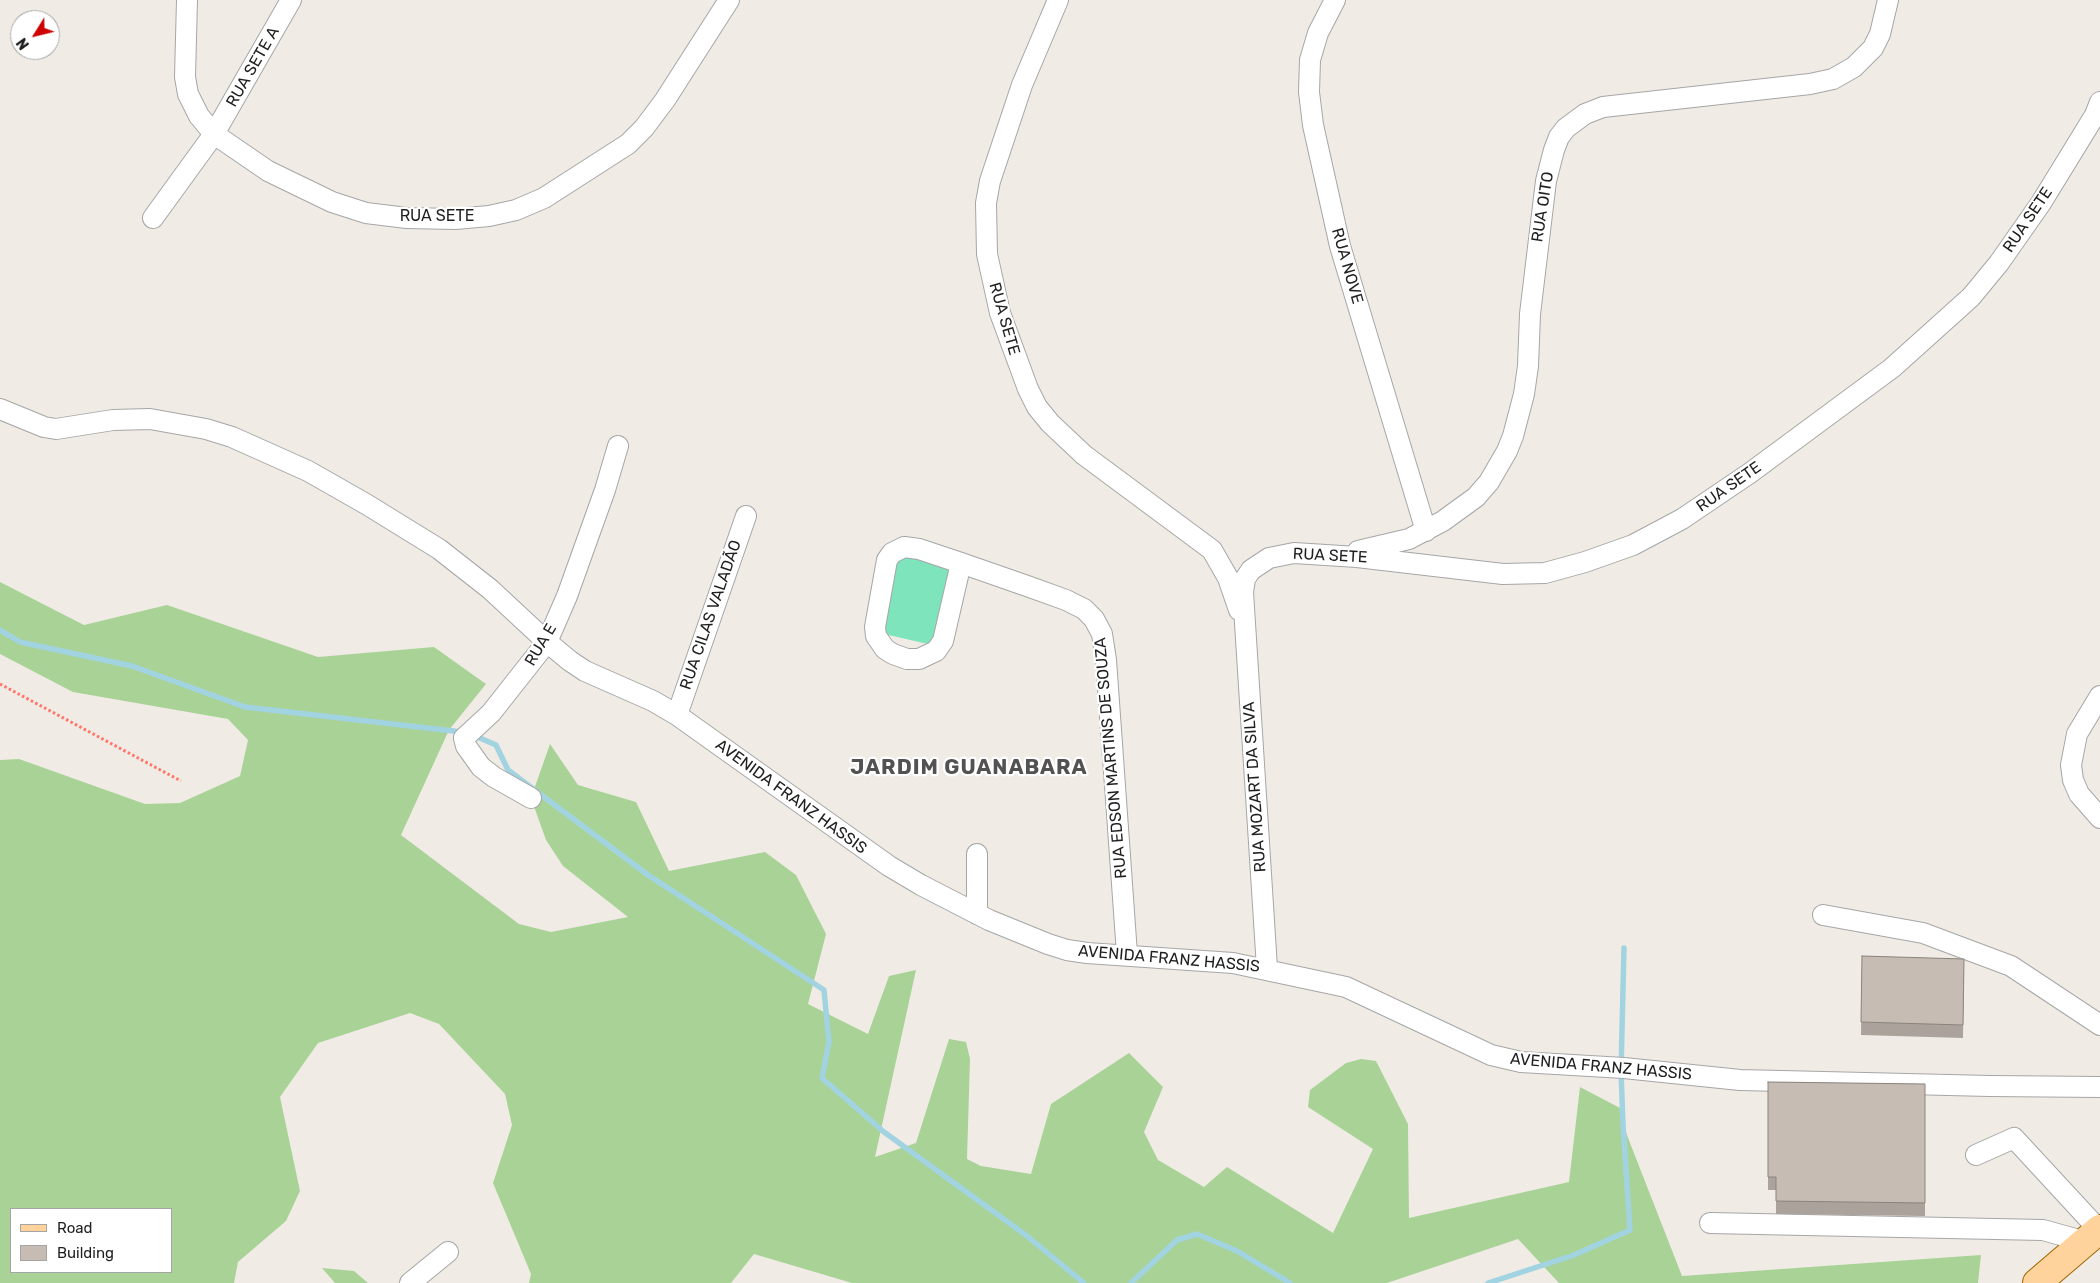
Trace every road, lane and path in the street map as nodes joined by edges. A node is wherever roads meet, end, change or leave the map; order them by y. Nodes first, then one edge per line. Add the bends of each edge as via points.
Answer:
1 (187, 0) edge
2 (291, 0) edge
3 (729, 0) edge
4 (1058, 0) edge
5 (1335, 0) edge
6 (1888, 0) edge
7 (2100, 102) edge
8 (214, 134) junction
9 (154, 218) dead end
10 (0, 409) edge
11 (618, 446) dead end
12 (746, 516) dead end
13 (1426, 531) junction
14 (1334, 555) junction
15 (961, 563) junction
16 (1244, 606) joint
17 (547, 642) junction
18 (1246, 646) junction
19 (0, 684) edge
20 (2100, 696) edge
21 (677, 715) junction
22 (181, 781) dead end
23 (531, 798) dead end
24 (2100, 818) edge
25 (977, 854) dead end
26 (977, 914) junction
27 (1823, 915) dead end
28 (1127, 954) junction
29 (1267, 968) junction
30 (2100, 1025) edge
31 (2100, 1087) edge
32 (1976, 1155) dead end
33 (1710, 1223) dead end
34 (2095, 1233) edge
35 (448, 1252) dead end
36 (410, 1283) edge
37 (2037, 1283) edge

1 - 8 street, RUA SETE via 185,77 188,94 199,116
2 - 8 street, RUA SETE A
3 - 8 street, RUA SETE via 664,100 628,144 544,198 516,210 455,219 366,213 298,187 236,151
4 - 18 street, RUA SETE via 1022,86 990,181 986,203 987,254 1000,314 1028,389 1050,424 1084,455 1198,539 1218,558 1233,591
5 - 13 street, RUA NOVE via 1318,33 1310,60 1313,125 1340,246
6 - 13 street, RUA OITO via 1880,34 1873,48 1854,67 1834,80 1603,108 1584,114 1566,128 1557,144 1546,181 1530,314 1526,385 1513,436 1494,473 1476,497
7 - 14 street, RUA SETE via 2041,203 1971,297 1892,368 1682,519 1633,545 1546,573 1504,574
8 - 9 street, RUA SETE A
10 - 17 street, AVENIDA FRANZ HASSIS via 56,429 113,420 150,419 232,436 308,471 432,544 490,589
11 - 17 street, RUA E via 567,596
12 - 21 street, RUA CILAS VALADÃO
13 - 14 street, RUA OITO via 1394,544
14 - 16 street, RUA SETE via 1278,554 1258,563 1245,579
15 - 15 street, RUA EDSON MARTINS DE SOUZA via 914,547 904,547 892,553 887,560 875,627 876,636 885,649 913,660 925,658 939,648
15 - 28 street, RUA EDSON MARTINS DE SOUZA via 1075,604 1094,619 1102,634
16 - 18 street, RUA MOZART DA SILVA
17 - 21 street, AVENIDA FRANZ HASSIS via 586,671
17 - 23 street, RUA E via 485,720 466,735 464,742 481,767
18 - 29 street, RUA MOZART DA SILVA
19 - 22 path
20 - 24 street via 2077,734 2071,765 2079,794
21 - 26 street, AVENIDA FRANZ HASSIS via 889,866
25 - 26 street
26 - 28 street, AVENIDA FRANZ HASSIS via 1022,935 1067,950
27 - 30 street via 1923,933 2010,966
28 - 29 street, AVENIDA FRANZ HASSIS
29 - 31 street, AVENIDA FRANZ HASSIS via 1346,987 1491,1054 1521,1062 1740,1080
32 - 34 street via 2014,1138
33 - 34 street
34 - 37 main road
35 - 36 street

